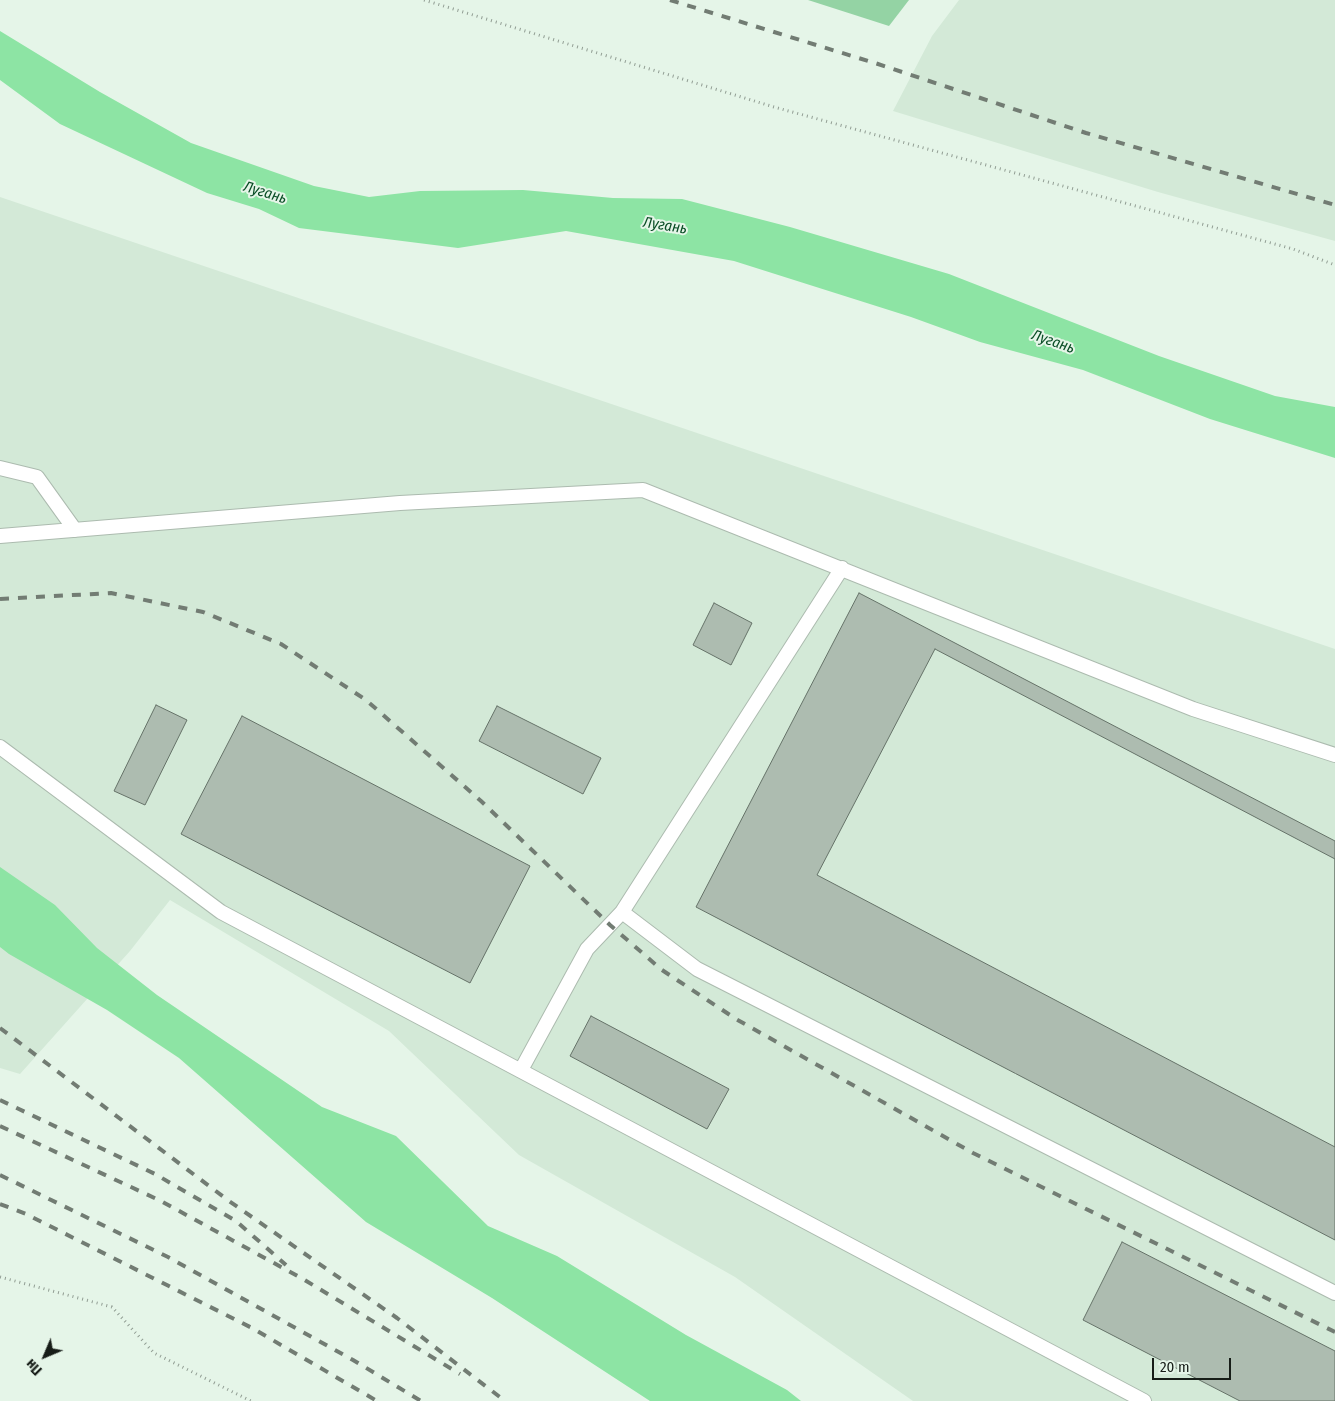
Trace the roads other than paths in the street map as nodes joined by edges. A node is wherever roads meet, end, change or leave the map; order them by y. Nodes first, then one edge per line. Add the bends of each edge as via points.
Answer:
1 (0, 468) edge
2 (75, 530) junction
3 (0, 536) edge
4 (842, 568) junction
5 (0, 747) edge
6 (1335, 754) edge
7 (622, 912) junction
8 (521, 1070) junction
9 (1335, 1293) edge
10 (1144, 1401) edge

1 - 2 lane via 37,477
2 - 3 lane
2 - 4 lane via 400,503 643,490
4 - 6 lane via 1193,709
4 - 7 lane
5 - 8 lane via 221,912
7 - 8 lane via 587,949
7 - 9 lane via 697,969
8 - 10 lane

